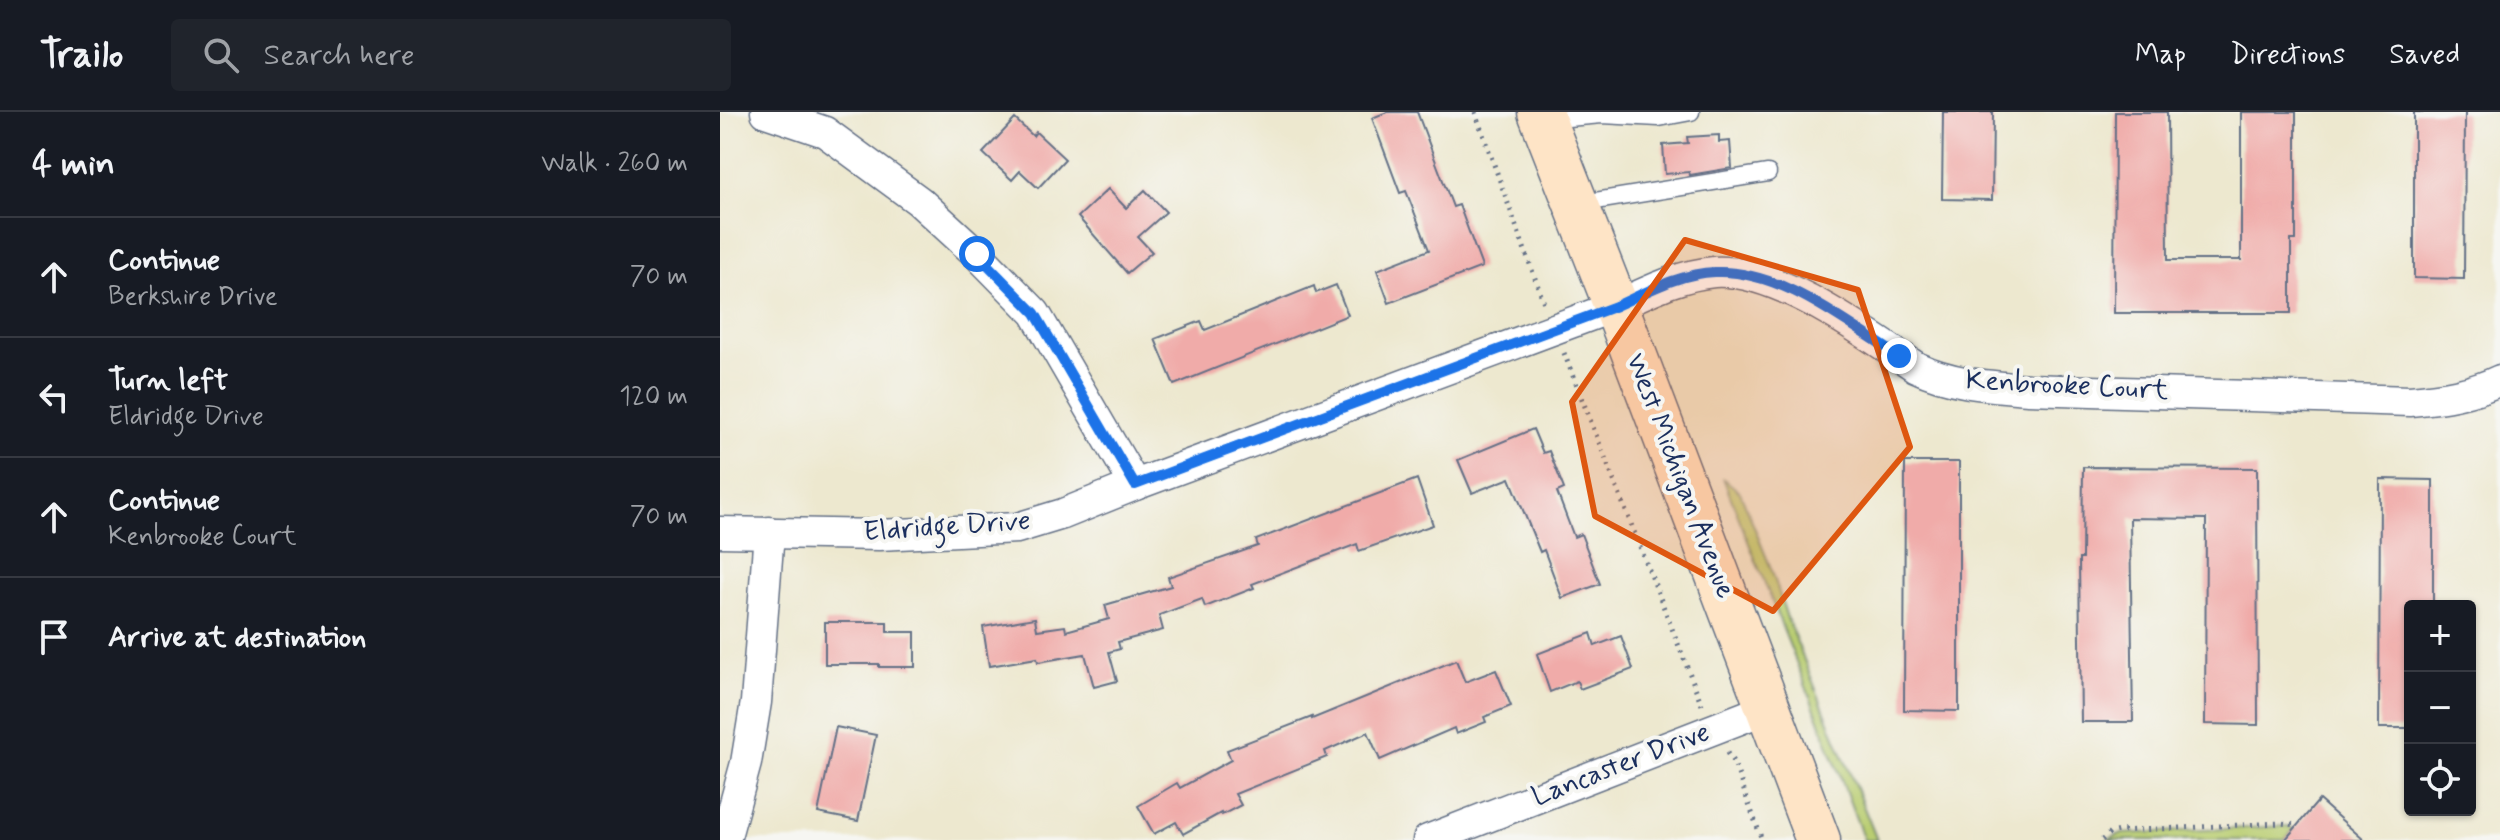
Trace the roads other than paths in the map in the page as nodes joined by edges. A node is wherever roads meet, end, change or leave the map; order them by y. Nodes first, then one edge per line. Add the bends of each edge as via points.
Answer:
1 (766, 112) edge
2 (1691, 112) edge
3 (1542, 116) edge
4 (1768, 173) dead end
5 (1576, 204) junction
6 (1616, 306) junction
7 (2500, 380) edge
8 (1135, 485) junction
9 (720, 532) edge
10 (769, 532) junction
11 (1768, 708) junction
12 (725, 840) edge
13 (1428, 840) edge
14 (1818, 840) edge

1 - 8 street via 825,132 919,201 977,254 1035,313
2 - 3 lane via 1659,118
3 - 5 street, West Michigan Avenue
4 - 5 lane
5 - 6 street, West Michigan Avenue
6 - 7 street, Kenbrooke Court via 1685,277 1737,274 1805,297 1916,367 1973,385 2410,401 2450,398
6 - 8 street, Eldridge Drive
6 - 11 street, West Michigan Avenue
8 - 10 street, Eldridge Drive via 1017,528 879,535
9 - 10 street, Eldridge Drive
10 - 12 street via 756,702
11 - 13 street, Lancaster Drive
11 - 14 street, West Michigan Avenue

